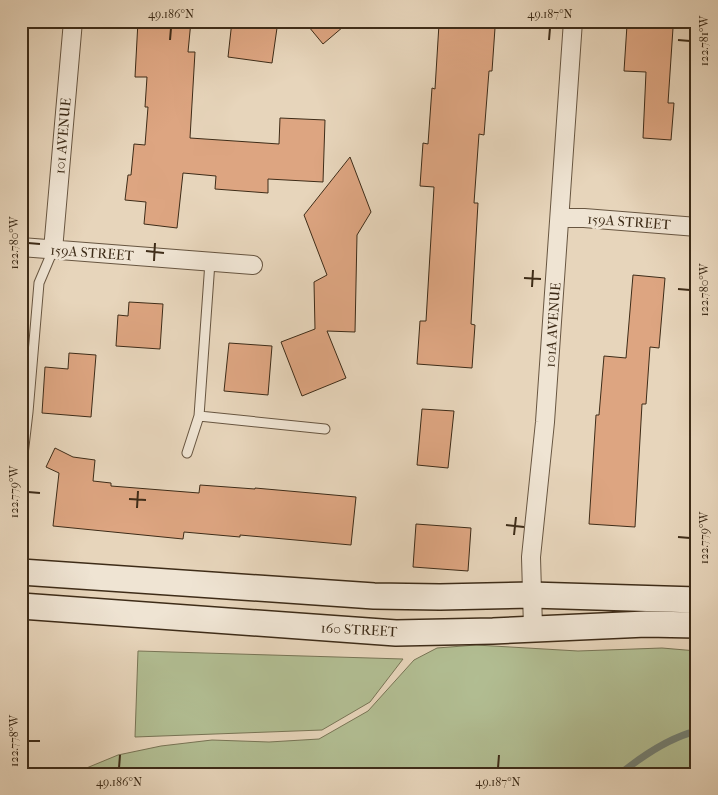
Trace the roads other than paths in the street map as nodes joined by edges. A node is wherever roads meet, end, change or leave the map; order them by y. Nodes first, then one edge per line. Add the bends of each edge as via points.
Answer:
1 (73, 21) edge
2 (573, 21) edge
3 (560, 218) junction
4 (697, 227) edge
5 (21, 247) edge
6 (53, 250) junction
7 (210, 262) junction
8 (253, 265) dead end
9 (25, 412) edge
10 (199, 416) junction
11 (325, 429) dead end
12 (187, 453) dead end
13 (21, 472) edge
14 (21, 572) edge
15 (531, 595) junction
16 (697, 600) edge
17 (21, 606) edge
18 (697, 626) edge
19 (533, 628) junction

1 - 6 street, 101 AVENUE
2 - 3 street, 101A AVENUE
3 - 4 street, 159A STREET
3 - 15 street, 101A AVENUE via 546,422 531,557
5 - 6 street, 159A STREET
6 - 7 street, 159A STREET
6 - 9 lane via 39,283
7 - 8 street, 159A STREET
7 - 10 lane
9 - 13 lane
10 - 11 lane
10 - 12 lane
14 - 15 main road via 374,596
15 - 16 main road
15 - 19 street, 101A AVENUE
17 - 19 main road, 160 STREET via 396,632
18 - 19 main road, 160 STREET via 646,624

